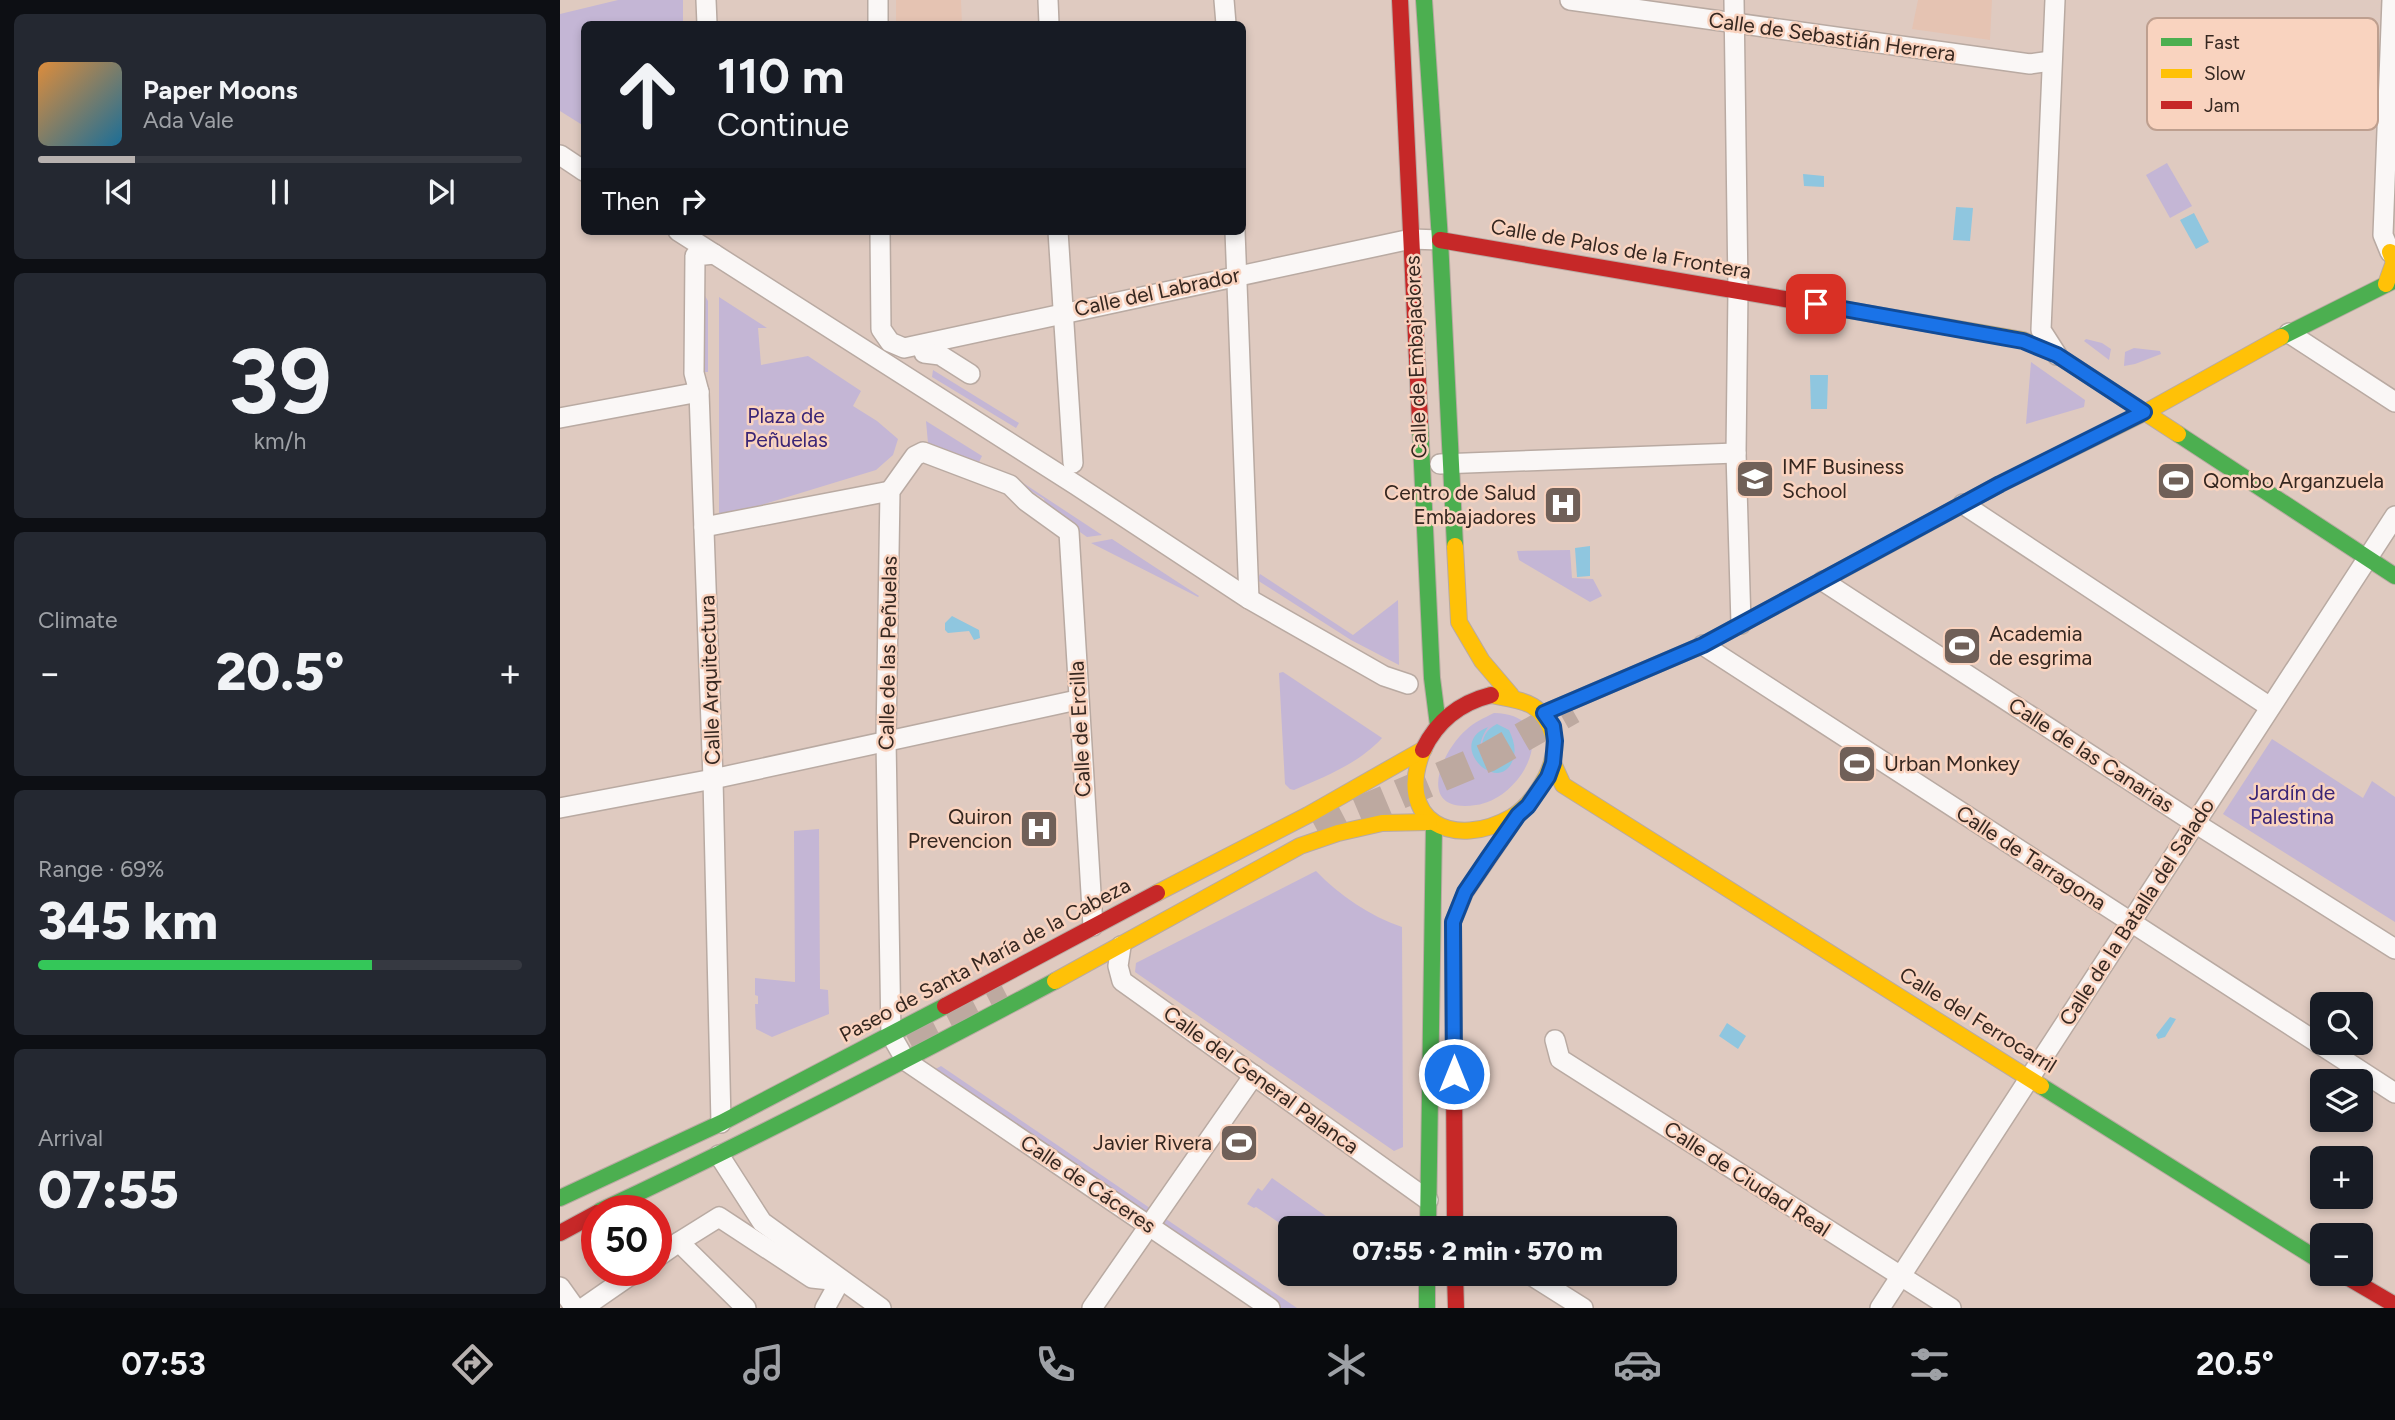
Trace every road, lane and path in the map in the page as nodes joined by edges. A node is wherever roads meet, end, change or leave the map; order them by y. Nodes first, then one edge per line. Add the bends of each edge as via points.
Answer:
1 (706, 0) edge
2 (878, 0) edge
3 (1048, 0) edge
4 (1224, 0) edge
5 (1401, 0) edge
6 (1424, 0) edge
7 (1570, 0) edge
8 (1734, 0) edge
9 (2055, 0) edge
10 (2392, 0) edge
11 (706, 21) edge
12 (878, 21) edge
13 (1049, 21) edge
14 (1226, 21) edge
15 (1734, 24) junction
16 (2052, 61) junction
17 (560, 155) edge
18 (581, 169) edge
19 (684, 235) edge
20 (880, 235) edge
21 (1058, 235) edge
22 (1235, 235) edge
23 (1411, 239) junction
24 (1440, 240) junction
25 (714, 254) junction
26 (2392, 254) edge
27 (1237, 275) junction
28 (2390, 282) edge
29 (1738, 290) junction
30 (1062, 312) junction
31 (2290, 333) junction
32 (924, 353) dead end
33 (2057, 355) junction
34 (970, 374) dead end
35 (699, 392) junction
36 (2395, 402) edge
37 (2144, 412) junction
38 (560, 418) edge
39 (1736, 453) junction
40 (1421, 464) junction
41 (1451, 465) junction
42 (1068, 471) junction
43 (890, 491) junction
44 (1963, 504) junction
45 (2395, 516) edge
46 (704, 527) junction
47 (2367, 558) junction
48 (2395, 576) edge
49 (1823, 581) junction
50 (1249, 599) junction
51 (1741, 624) junction
52 (1703, 645) junction
53 (1408, 684) dead end
54 (1511, 695) junction
55 (1077, 700) junction
56 (2270, 707) junction
57 (1544, 713) junction
58 (1438, 725) junction
59 (886, 740) junction
60 (1424, 749) junction
61 (1553, 763) junction
62 (713, 779) junction
63 (1561, 804) dead end
64 (560, 808) edge
65 (1530, 809) junction
66 (1610, 815) junction
67 (2195, 823) junction
68 (1432, 824) junction
69 (2131, 923) junction
70 (1093, 926) junction
71 (1121, 946) junction
72 (2395, 949) edge
73 (891, 1035) junction
74 (1555, 1040) dead end
75 (906, 1061) junction
76 (1254, 1075) junction
77 (2030, 1076) junction
78 (2395, 1093) edge
79 (721, 1123) junction
80 (719, 1155) junction
81 (634, 1195) edge
82 (560, 1198) edge
83 (1428, 1200) junction
84 (1428, 1216) edge
85 (1456, 1216) edge
86 (581, 1221) edge
87 (1149, 1226) junction
88 (560, 1233) edge
89 (679, 1242) junction
90 (672, 1247) edge
91 (2310, 1254) edge
92 (1900, 1276) junction
93 (840, 1281) junction
94 (615, 1286) edge
95 (1427, 1286) edge
96 (1455, 1286) edge
97 (1548, 1286) edge
98 (2363, 1286) edge
99 (560, 1287) edge
100 (2395, 1305) edge
101 (736, 1307) edge
102 (575, 1308) edge
103 (583, 1308) edge
104 (825, 1308) edge
105 (881, 1308) edge
106 (1092, 1308) edge
107 (1270, 1308) edge
108 (1427, 1308) edge
109 (1456, 1308) edge
110 (1583, 1308) edge
111 (1880, 1308) edge
112 (1951, 1308) edge

1 - 11 street
2 - 12 street
3 - 13 street
4 - 14 street
5 - 23 main road, Calle de Embajadores
6 - 24 main road, Calle de Embajadores
7 - 15 street, Calle de Sebastián Herrera
8 - 15 street
9 - 16 street
10 - 26 street via 2384,223
15 - 16 street, Calle de Sebastián Herrera via 2030,64
15 - 29 street
16 - 33 street via 2041,330
17 - 18 street
19 - 25 street
20 - 30 street, Calle del Labrador via 881,329 890,342 904,348
21 - 30 street
22 - 27 street
23 - 24 street, Calle de Embajadores
23 - 27 street, Calle del Labrador
23 - 40 main road, Calle de Embajadores
24 - 29 main road, Calle de Palos de la Frontera
24 - 41 main road, Calle de Embajadores
25 - 35 street, Calle Arquitectura via 695,256 694,373
25 - 42 street
26 - 28 main road
27 - 30 street, Calle del Labrador
27 - 50 street
28 - 31 main road
29 - 33 main road, Calle de Palos de la Frontera via 2023,341
29 - 39 street
30 - 42 street via 1069,400 1059,400
31 - 36 street
31 - 37 main road
32 - 34 street via 940,355
33 - 37 main road, Calle de Palos de la Frontera
35 - 38 street
35 - 46 street, Calle Arquitectura
37 - 44 main road
37 - 47 main road, Calle de Palos de la Frontera
39 - 41 street
39 - 51 street
40 - 41 street
40 - 58 main road, Calle de Embajadores
41 - 54 main road, Calle de Embajadores via 1459,622 1478,655
42 - 50 street
43 - 46 street
43 - 55 street, Calle de Ercilla via 915,456 923,452 1010,485 1069,531
43 - 59 street, Calle de las Peñuelas
44 - 49 main road
44 - 56 street
45 - 47 street, Calle de la Batalla del Salado
46 - 62 street, Calle Arquitectura
47 - 48 main road, Calle de Palos de la Frontera
47 - 56 street, Calle de la Batalla del Salado
49 - 51 main road
49 - 67 street, Calle de las Canarias
50 - 53 street via 1384,676
51 - 52 main road
52 - 57 main road
52 - 69 street, Calle de Tarragona
54 - 57 main road
54 - 58 main road via 1473,700
55 - 59 street
55 - 70 street, Calle de Ercilla
56 - 67 street, Calle de la Batalla del Salado
57 - 61 main road via 1555,733
58 - 60 main road
59 - 62 street
59 - 73 street, Calle de las Peñuelas
60 - 68 main road via 1415,793
60 - 70 main road, Paseo de Santa María de la Cabeza
61 - 65 main road
61 - 66 main road, Calle del Ferrocarril via 1563,785
62 - 64 street
62 - 79 street, Calle Arquitectura
63 - 66 main road, Calle del Ferrocarril
65 - 68 main road via 1496,827 1473,831 1451,831
65 - 85 main road via 1465,892 1453,922
66 - 77 main road, Calle del Ferrocarril
67 - 69 street, Calle de la Batalla del Salado
67 - 72 street, Calle de las Canarias
68 - 71 main road via 1382,823 1300,846
68 - 83 main road
69 - 77 street, Calle de la Batalla del Salado
69 - 78 street, Calle de Tarragona
70 - 73 main road, Paseo de Santa María de la Cabeza
71 - 75 main road
71 - 76 street, Calle del General Palanca via 1118,966 1122,981
73 - 75 street
73 - 79 main road, Paseo de Santa María de la Cabeza
74 - 92 street, Calle de Ciudad Real via 1560,1059
75 - 80 main road
75 - 87 street, Calle de Cáceres
76 - 83 street, Calle del General Palanca
76 - 87 street
77 - 91 main road, Calle del Ferrocarril
77 - 92 street, Calle de la Batalla del Salado
79 - 82 main road, Paseo de Santa María de la Cabeza
80 - 81 main road
80 - 93 street via 762,1222
83 - 84 main road
86 - 88 main road
87 - 106 street
87 - 107 street, Calle de Cáceres
89 - 90 street
89 - 93 street via 719,1217 811,1278
89 - 101 street
92 - 111 street, Calle de la Batalla del Salado
92 - 112 street, Calle de Ciudad Real
93 - 104 street
93 - 105 street
94 - 103 street
95 - 108 main road
96 - 109 main road
97 - 110 street
98 - 100 main road
99 - 102 street

